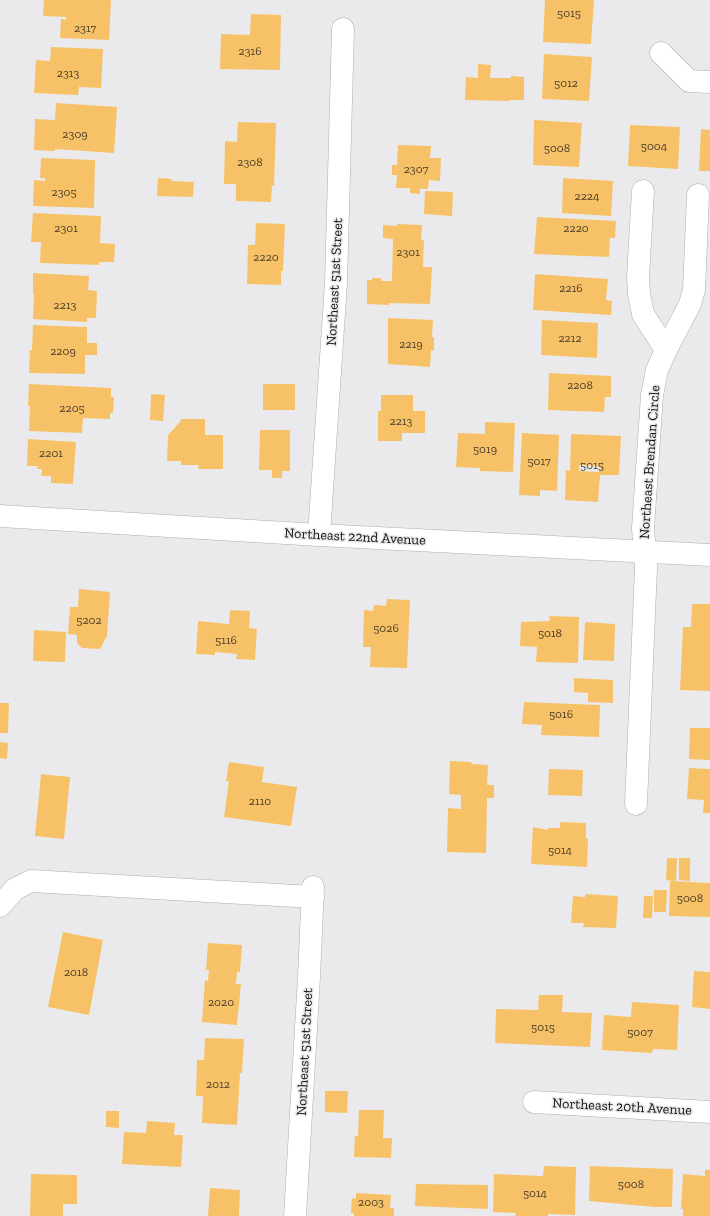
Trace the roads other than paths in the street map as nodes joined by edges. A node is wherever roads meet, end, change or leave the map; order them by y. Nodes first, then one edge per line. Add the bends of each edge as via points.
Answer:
1 (343, 29) dead end
2 (661, 53) dead end
3 (710, 82) edge
4 (643, 191) dead end
5 (698, 196) dead end
6 (666, 350) junction
7 (0, 516) edge
8 (319, 535) junction
9 (645, 552) junction
10 (710, 555) edge
11 (636, 804) dead end
12 (0, 906) edge
13 (534, 1102) dead end
14 (710, 1112) edge
15 (295, 1216) edge

1 - 8 street, Northeast 51st Street via 336,283
2 - 3 street via 689,81
4 - 6 street via 639,294 643,314
5 - 6 street, Northeast Brendan Circle via 694,290 690,304
6 - 9 street, Northeast Brendan Circle via 657,370 652,395 643,528
7 - 8 street, Northeast 22nd Avenue
8 - 9 street, Northeast 22nd Avenue
9 - 10 street, Northeast 22nd Avenue
9 - 11 street, Northeast Brendan Circle
12 - 15 street, Northeast 51st Street via 15,888 30,881 313,892
13 - 14 street, Northeast 20th Avenue

